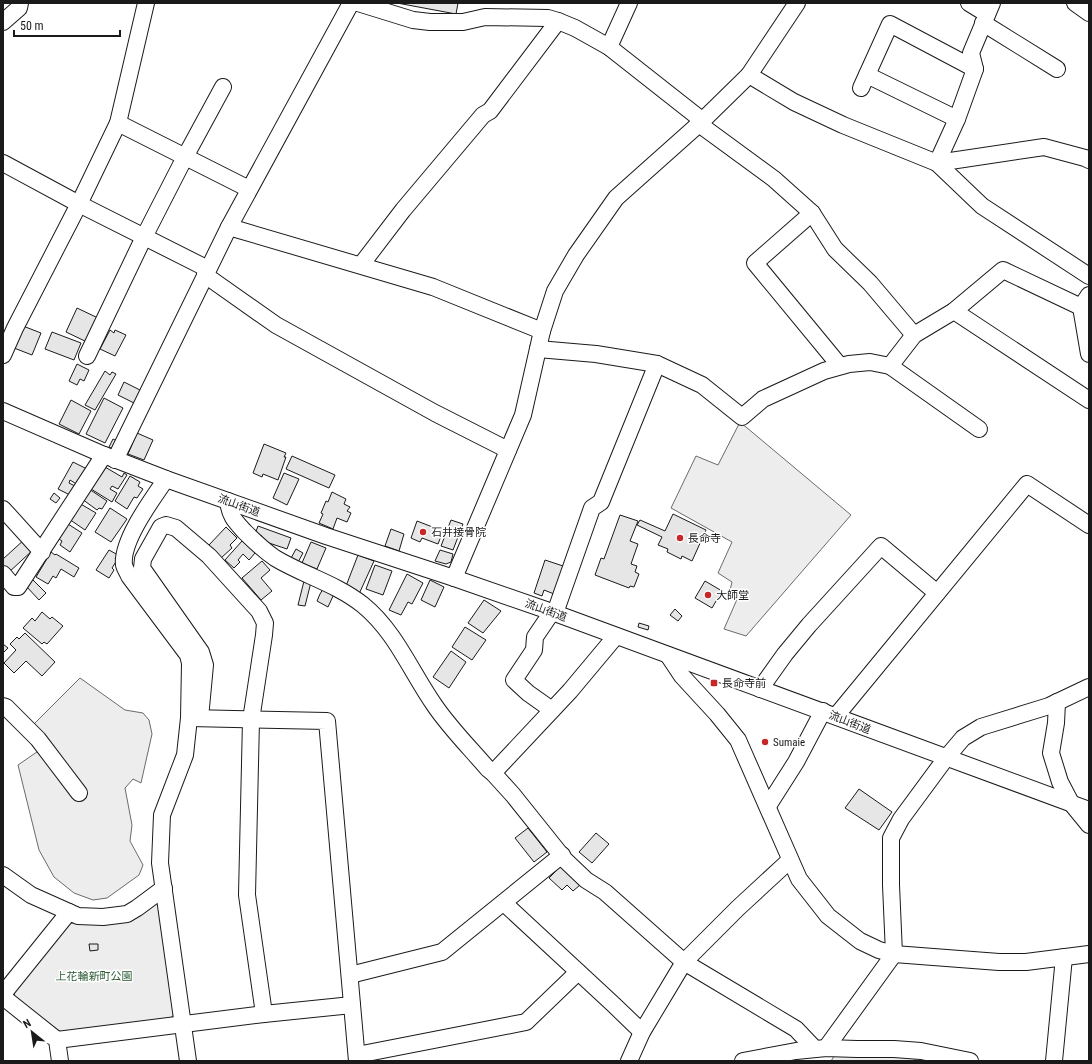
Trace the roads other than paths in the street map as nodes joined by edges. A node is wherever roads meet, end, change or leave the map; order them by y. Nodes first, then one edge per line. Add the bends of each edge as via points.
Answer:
1 (20, 3) edge
2 (146, 3) edge
3 (351, 3) edge
4 (358, 3) edge
5 (629, 3) edge
6 (797, 3) edge
7 (969, 3) edge
8 (1075, 3) edge
9 (987, 13) edge
10 (1089, 13) edge
11 (558, 21) junction
12 (3, 22) edge
13 (609, 47) junction
14 (975, 69) junction
15 (1058, 69) dead end
16 (749, 75) junction
17 (223, 88) dead end
18 (957, 119) junction
19 (118, 123) junction
20 (701, 123) junction
21 (185, 157) junction
22 (1089, 160) edge
23 (3, 163) edge
24 (937, 163) junction
25 (249, 189) junction
26 (79, 204) junction
27 (812, 213) junction
28 (229, 227) junction
29 (144, 237) junction
30 (361, 265) junction
31 (206, 272) junction
32 (1089, 276) edge
33 (1085, 301) edge
34 (954, 311) junction
35 (542, 331) junction
36 (914, 335) junction
37 (538, 349) junction
38 (1089, 354) edge
39 (3, 355) edge
40 (87, 356) dead end
41 (657, 364) junction
42 (840, 366) junction
43 (890, 366) junction
44 (1089, 400) edge
45 (3, 411) edge
46 (979, 429) dead end
47 (508, 450) junction
48 (110, 458) junction
49 (166, 479) junction
50 (228, 502) junction
51 (3, 509) edge
52 (1089, 525) edge
53 (42, 552) junction
54 (3, 574) edge
55 (454, 578) junction
56 (937, 593) junction
57 (553, 613) junction
58 (616, 636) junction
59 (668, 655) junction
60 (1089, 687) edge
61 (760, 689) junction
62 (1057, 702) junction
63 (3, 706) edge
64 (552, 710) junction
65 (829, 714) junction
66 (194, 718) junction
67 (251, 720) junction
68 (946, 758) junction
69 (494, 773) junction
70 (79, 793) dead end
71 (1071, 803) junction
72 (768, 806) junction
73 (1089, 810) edge
74 (1089, 825) edge
75 (562, 855) junction
76 (790, 860) junction
77 (3, 875) edge
78 (164, 888) junction
79 (504, 903) junction
80 (69, 912) junction
81 (894, 954) junction
82 (1089, 954) edge
83 (1064, 957) junction
84 (684, 962) junction
85 (578, 972) junction
86 (350, 975) junction
87 (3, 996) edge
88 (352, 1005) junction
89 (264, 1014) junction
90 (183, 1024) junction
91 (642, 1032) junction
92 (57, 1040) junction
93 (811, 1052) edge
94 (357, 1058) edge
95 (60, 1061) edge
96 (188, 1061) edge
97 (629, 1061) edge
98 (743, 1061) edge
99 (970, 1061) edge
100 (1054, 1061) edge

1 - 12 street via 20,8
2 - 19 street
3 - 25 street
4 - 11 street via 413,20 430,22 463,22 485,17 548,18
5 - 13 street
6 - 16 street
7 - 9 street
8 - 10 street
9 - 14 street via 971,53
9 - 15 street
11 - 13 street
11 - 30 street via 490,111 483,115 418,192
13 - 20 street
14 - 18 street
14 - 18 street via 890,24 864,82
16 - 20 street
16 - 24 street via 794,102 843,125
17 - 21 street
18 - 24 street
19 - 21 street
19 - 26 street
20 - 27 street via 774,179
20 - 35 street via 616,198 576,255 556,291
21 - 25 street
21 - 29 street
22 - 24 street via 1044,147
23 - 26 street
24 - 32 street via 982,206
25 - 28 street
26 - 29 street
26 - 39 street
27 - 36 street via 835,249 870,283
27 - 42 street via 755,263
28 - 30 street
28 - 31 street
29 - 31 street
29 - 40 street
30 - 35 street via 433,287
31 - 47 street via 276,325 435,413
31 - 48 street
33 - 34 street via 1003,270
33 - 38 street
34 - 36 street
34 - 44 street
35 - 37 street
36 - 43 street
37 - 41 street via 596,354
37 - 47 street via 523,415
41 - 42 street via 702,385 742,417 763,399
41 - 57 street via 601,502 592,508
42 - 43 street via 870,362
43 - 46 street
45 - 48 street, 流山街道
47 - 55 street
48 - 49 street, 流山街道
48 - 53 street
49 - 50 street, 流山街道
49 - 66 street via 135,528 126,550 124,565 129,576 188,654
50 - 55 street, 流山街道
50 - 69 street via 233,519 274,557 333,586 363,605 384,625 435,706
51 - 53 street
52 - 56 street via 1027,484
53 - 54 street via 18,588
55 - 57 street, 流山街道
56 - 61 street via 881,546 804,631
56 - 65 street
57 - 58 street, 流山街道
57 - 64 street via 535,637 534,650 514,680
58 - 59 street, 流山街道
58 - 64 street
59 - 61 street, 流山街道
59 - 72 street via 682,676 738,740
60 - 62 street
61 - 65 street, 流山街道
62 - 68 street via 981,727 963,738
62 - 71 street via 1050,753 1060,782
63 - 70 street via 38,739
64 - 69 street
65 - 68 street, 流山街道
65 - 72 street
66 - 67 street
66 - 67 street via 205,665 201,652 142,568 143,559 160,527 166,525 176,528 209,556 259,611 265,623
66 - 78 street via 185,755 162,815 160,863
67 - 86 street via 327,721
67 - 89 street via 247,895
68 - 71 street, 流山街道
68 - 81 street via 901,819 891,838
69 - 75 street
71 - 73 street, 流山街道
71 - 74 street
72 - 76 street
75 - 79 street
75 - 84 street via 586,880 605,892
76 - 81 street via 799,880 828,916 860,941
76 - 84 street
77 - 80 street via 31,895
78 - 80 street via 126,914 103,917 78,916
78 - 90 street
79 - 85 street
79 - 86 street via 442,952
80 - 87 street
81 - 83 street via 999,962 1026,962
81 - 93 street
82 - 83 street
83 - 100 street
84 - 91 street
84 - 93 street via 796,1030
85 - 91 street
85 - 94 street via 526,1022
86 - 88 street
87 - 92 street
88 - 89 street
88 - 94 street
89 - 90 street
90 - 92 street
90 - 96 street
91 - 97 street
92 - 95 street
93 - 98 street
93 - 99 street via 894,1049 921,1051

